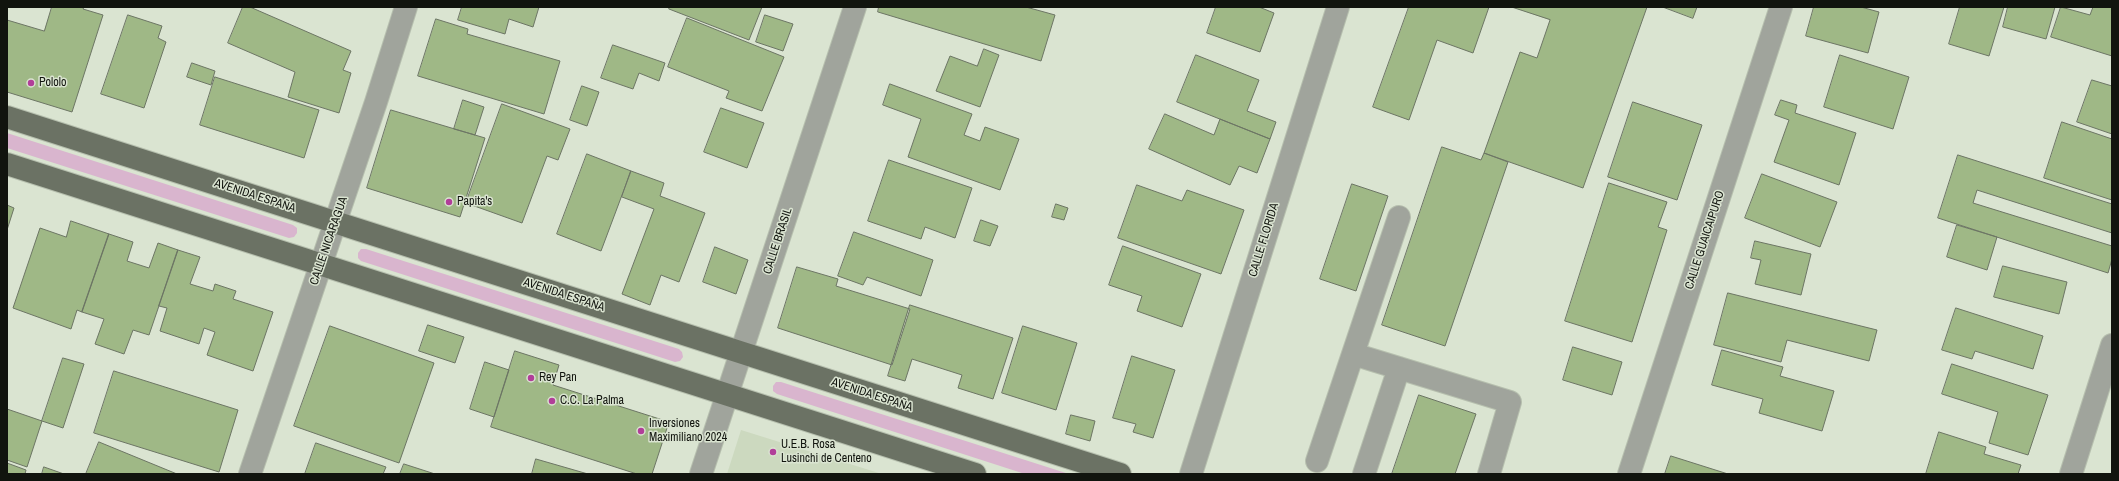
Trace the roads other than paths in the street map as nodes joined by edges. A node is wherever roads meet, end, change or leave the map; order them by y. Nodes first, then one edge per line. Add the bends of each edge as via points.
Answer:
1 (406, 7) edge
2 (855, 7) edge
3 (1338, 7) edge
4 (1781, 7) edge
5 (7, 117) edge
6 (7, 164) edge
7 (1399, 217) dead end
8 (336, 222) junction
9 (321, 264) junction
10 (2112, 345) edge
11 (741, 353) junction
12 (1353, 354) junction
13 (1399, 368) junction
14 (727, 394) junction
15 (1317, 461) dead end
16 (250, 474) edge
17 (701, 474) edge
18 (975, 474) edge
19 (1120, 474) edge
20 (1191, 474) edge
21 (1364, 474) edge
22 (1489, 474) edge
23 (1629, 474) edge
24 (2070, 474) edge

1 - 8 street, CALLE NICARAGUA
2 - 11 street, CALLE BRASIL
3 - 20 street, CALLE FLORIDA
4 - 23 street, CALLE GUAICAIPURO
5 - 8 main road, AVENIDA ESPAÑA
6 - 9 main road
7 - 12 street
8 - 9 street, CALLE NICARAGUA
8 - 11 main road, AVENIDA ESPAÑA
9 - 14 main road
9 - 16 street, CALLE NICARAGUA
10 - 24 street
11 - 14 street, CALLE BRASIL
11 - 19 main road, AVENIDA ESPAÑA
12 - 13 street
12 - 15 street
13 - 21 street
13 - 22 street via 1510,402
14 - 17 street, CALLE BRASIL
14 - 18 main road

